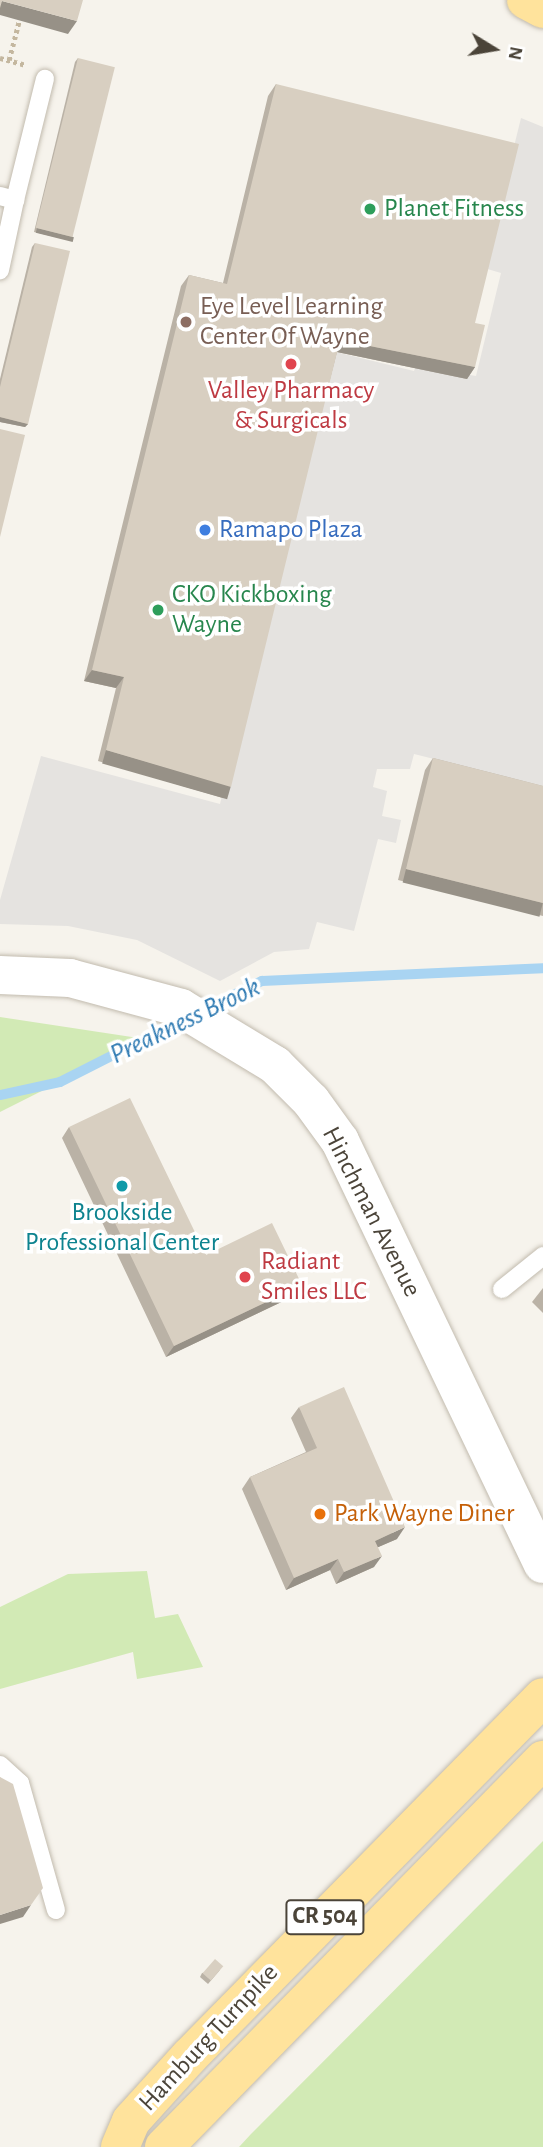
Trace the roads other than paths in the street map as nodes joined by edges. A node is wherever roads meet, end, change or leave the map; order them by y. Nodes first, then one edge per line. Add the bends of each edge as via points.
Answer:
1 (526, 0) edge
2 (543, 9) edge
3 (46, 79) dead end
4 (8, 198) edge
5 (0, 270) edge
6 (0, 975) edge
7 (543, 1256) edge
8 (502, 1289) dead end
9 (534, 1528) edge
10 (543, 1564) edge
11 (543, 1697) edge
12 (543, 1760) edge
13 (0, 1765) edge
14 (55, 1910) dead end
15 (120, 2147) edge
16 (164, 2147) edge

1 - 2 main road
3 - 4 lane
4 - 5 lane
6 - 9 street, Hinchman Avenue via 70,978 183,1009 275,1065 340,1141
7 - 8 lane
9 - 10 street, Hinchman Avenue
11 - 15 main road, Hamburg Turnpike / CR 504 via 199,2046 131,2122
12 - 16 main road, CR 504
13 - 14 lane via 20,1783

